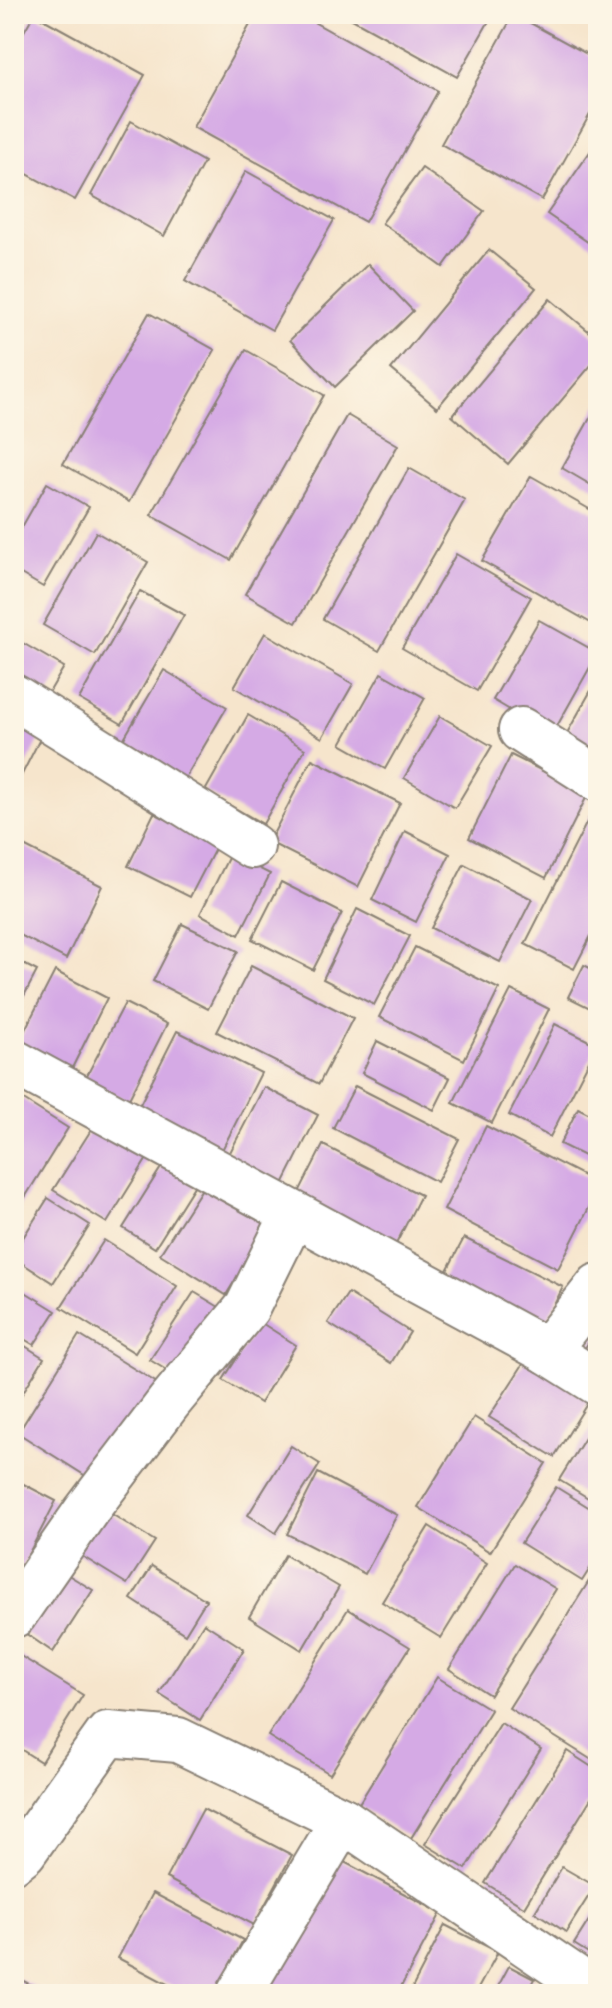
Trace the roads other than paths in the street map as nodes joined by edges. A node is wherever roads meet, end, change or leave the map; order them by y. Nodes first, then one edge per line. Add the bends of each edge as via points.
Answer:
1 (14, 697) edge
2 (521, 730) dead end
3 (598, 779) edge
4 (252, 846) dead end
5 (14, 1062) edge
6 (293, 1215) junction
7 (598, 1286) edge
8 (547, 1351) junction
9 (598, 1383) edge
10 (14, 1615) edge
11 (343, 1820) junction
12 (14, 1860) edge
13 (598, 1993) edge
14 (239, 1994) edge

1 - 4 street
2 - 3 street
5 - 6 street
6 - 8 street
6 - 10 street via 247,1308 86,1511
7 - 8 street
8 - 9 street
11 - 12 street via 178,1740 108,1734
11 - 13 street
11 - 14 street

